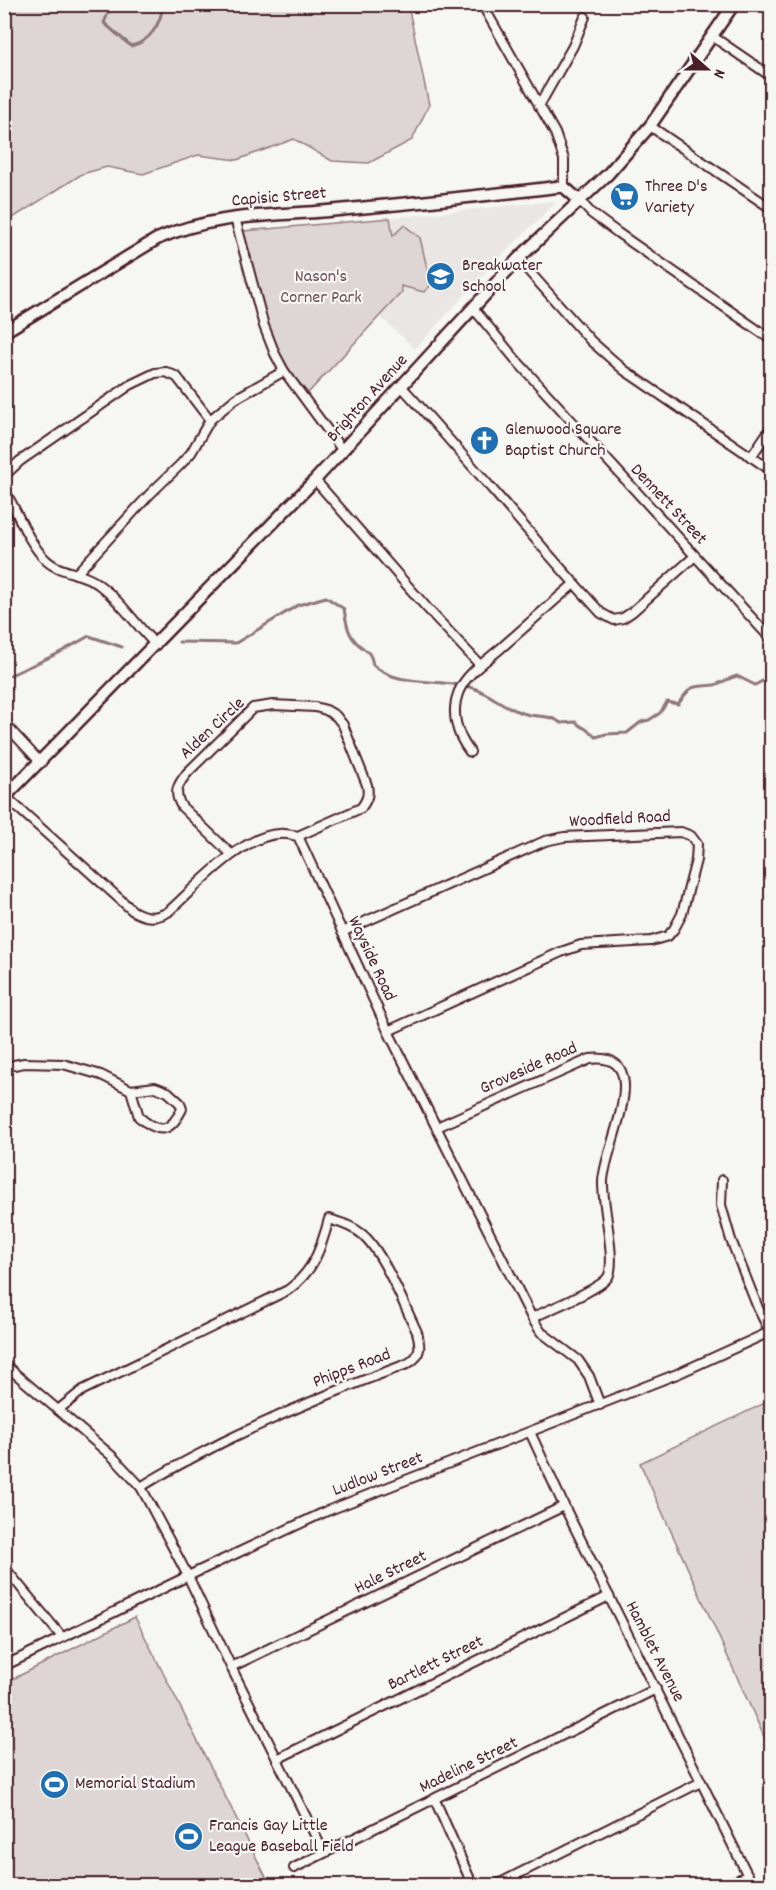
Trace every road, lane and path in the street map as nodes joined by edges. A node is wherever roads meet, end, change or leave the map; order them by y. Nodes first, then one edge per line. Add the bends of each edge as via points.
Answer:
1 (482, 4) edge
2 (734, 4) edge
3 (585, 17) dead end
4 (712, 36) junction
5 (771, 77) edge
6 (539, 106) junction
7 (650, 126) junction
8 (564, 187) junction
9 (579, 200) junction
10 (771, 209) edge
11 (235, 218) junction
12 (518, 260) junction
13 (472, 308) junction
14 (4, 332) edge
15 (771, 340) edge
16 (284, 371) junction
17 (402, 387) junction
18 (210, 420) junction
19 (771, 426) edge
20 (343, 451) junction
21 (751, 457) junction
22 (771, 471) edge
23 (315, 480) junction
24 (4, 484) edge
25 (695, 556) junction
26 (76, 574) junction
27 (574, 584) junction
28 (771, 640) edge
29 (156, 645) junction
30 (480, 666) junction
31 (4, 723) edge
32 (470, 752) dead end
33 (41, 763) junction
34 (5, 798) edge
35 (298, 836) junction
36 (231, 854) junction
37 (342, 932) junction
38 (388, 1031) junction
39 (4, 1067) edge
40 (131, 1090) junction
41 (437, 1126) junction
42 (722, 1180) dead end
43 (532, 1318) junction
44 (771, 1332) edge
45 (4, 1364) edge
46 (600, 1405) junction
47 (58, 1410) junction
48 (530, 1432) junction
49 (141, 1487) junction
50 (564, 1506) junction
51 (4, 1567) edge
52 (188, 1576) junction
53 (609, 1596) junction
54 (62, 1637) junction
55 (4, 1666) edge
56 (231, 1667) junction
57 (656, 1689) junction
58 (277, 1759) junction
59 (701, 1782) junction
60 (435, 1800) junction
61 (324, 1853) junction
62 (294, 1868) dead end
63 (747, 1875) junction
64 (473, 1886) edge
65 (494, 1886) edge
66 (726, 1886) edge
67 (753, 1886) edge

1 - 6 street
2 - 4 main road, Brighton Avenue
3 - 6 street
4 - 5 street
4 - 7 main road, Brighton Avenue
6 - 8 street via 562,150
7 - 9 main road, Brighton Avenue
7 - 10 street
8 - 9 main road
8 - 11 main road, Capisic Street
9 - 12 main road, Brighton Avenue
9 - 15 street via 618,233
11 - 14 main road, Capisic Street via 214,220 157,239
11 - 16 street via 264,326
12 - 13 main road, Brighton Avenue
12 - 21 street via 607,356
13 - 17 main road, Brighton Avenue
13 - 25 street, Dennett Street
16 - 18 street via 235,399
16 - 20 street
17 - 20 main road, Brighton Avenue
17 - 27 street
18 - 24 street via 177,377 155,373 130,385 20,461 6,474
18 - 26 street via 191,453
19 - 21 street
20 - 23 main road, Brighton Avenue
21 - 22 street
23 - 29 main road, Brighton Avenue
23 - 30 street
24 - 26 street via 32,543 45,560
25 - 27 street via 623,618 614,620 601,613
25 - 28 street, Dennett Street
26 - 29 street via 98,583
27 - 30 street
29 - 33 main road, Brighton Avenue
30 - 32 street via 468,677 457,699 455,715 461,740
31 - 33 street
33 - 34 main road, Brighton Avenue
34 - 36 street via 133,911 150,918 168,912
35 - 36 street via 278,834 262,838
35 - 36 street, Alden Circle via 361,808 369,793 367,784 336,716 315,707 253,708 188,772 178,789 182,807
35 - 37 street, Wayside Road
37 - 38 street, Wayside Road
37 - 38 street, Woodfield Road via 545,841 681,832 697,844 682,914 668,936 651,941 581,945
38 - 41 street, Wayside Road
39 - 40 street via 24,1063 63,1065
40 - 40 street via 155,1087 174,1097 182,1109 171,1127 158,1128 139,1117
41 - 43 street, Wayside Road
41 - 43 street, Groveside Road via 590,1059 611,1059 620,1066 625,1083 623,1099 603,1179 612,1256 610,1275 593,1288
42 - 44 street via 721,1205 731,1240
43 - 46 street, Wayside Road via 542,1332 578,1360
44 - 46 street, Ludlow Street
45 - 47 street
46 - 48 street, Ludlow Street
47 - 49 street
47 - 49 street, Phipps Road via 83,1390 294,1286 318,1257 328,1219 361,1233 375,1249 417,1332 421,1345 417,1357 254,1427
48 - 50 street, Hamblet Avenue
48 - 52 street, Ludlow Street via 327,1511
49 - 52 street
50 - 53 street, Hamblet Avenue
50 - 56 street, Hale Street
51 - 54 street
52 - 54 street, Ludlow Street
52 - 56 street
53 - 57 street, Hamblet Avenue
53 - 58 street, Bartlett Street
54 - 55 street, Ludlow Street
56 - 58 street
57 - 59 street, Hamblet Avenue
57 - 60 street, Madeline Street
58 - 61 street
59 - 63 street, Hamblet Avenue
59 - 65 street
60 - 61 street, Madeline Street
60 - 64 street
61 - 62 street, Madeline Street
63 - 66 street
63 - 67 street, Hamblet Avenue

